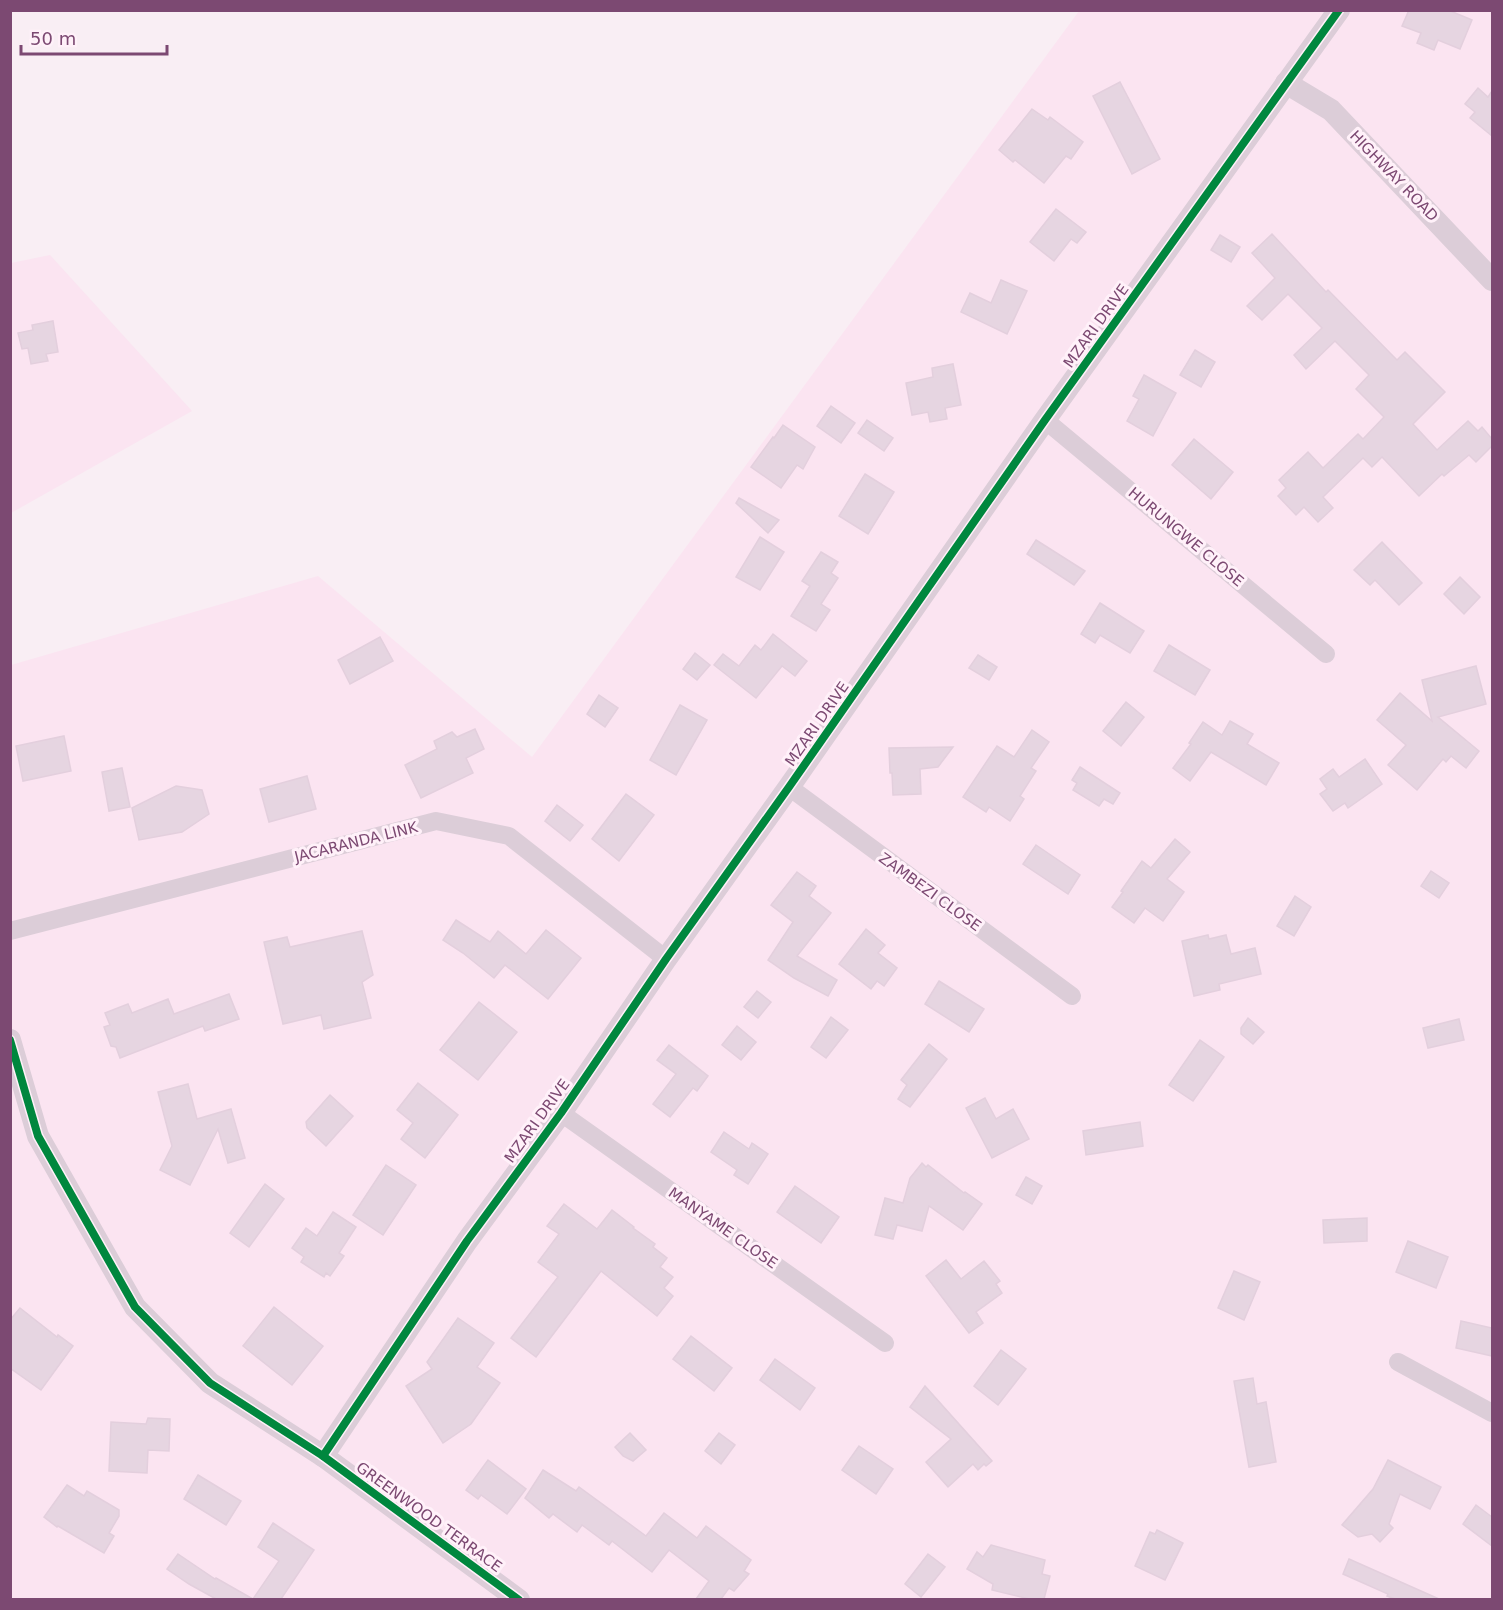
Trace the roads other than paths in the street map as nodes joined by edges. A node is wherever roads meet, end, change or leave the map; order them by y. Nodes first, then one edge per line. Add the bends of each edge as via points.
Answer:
1 (1339, 10) edge
2 (1286, 83) junction
3 (1492, 280) edge
4 (1045, 420) junction
5 (1326, 654) dead end
6 (789, 787) junction
7 (10, 931) edge
8 (666, 959) junction
9 (1072, 996) dead end
10 (10, 1040) edge
11 (561, 1113) junction
12 (885, 1343) dead end
13 (1398, 1362) dead end
14 (1492, 1413) edge
15 (323, 1456) junction
16 (519, 1599) edge

1 - 2 street, MZARI DRIVE
2 - 3 street, HIGHWAY ROAD via 1331,110
2 - 4 street, MZARI DRIVE
4 - 5 street, HURUNGWE CLOSE
4 - 6 street, MZARI DRIVE
6 - 8 street, MZARI DRIVE
6 - 9 street, ZAMBEZI CLOSE
7 - 8 street, JACARANDA LINK via 436,821 509,836
8 - 11 street, MZARI DRIVE
10 - 15 street, GREENWOOD TERRACE via 38,1136 135,1307 210,1383
11 - 12 street, MANYAME CLOSE
11 - 15 street, MZARI DRIVE via 467,1241
13 - 14 street
15 - 16 street, GREENWOOD TERRACE

